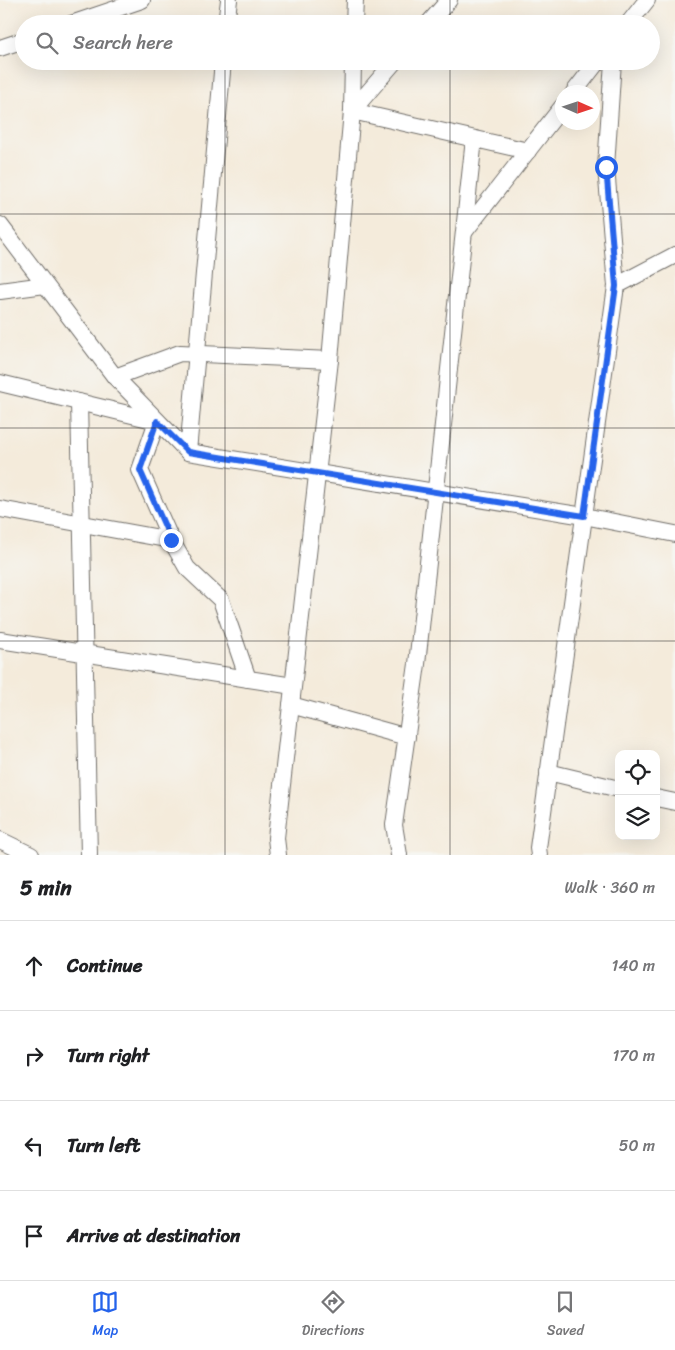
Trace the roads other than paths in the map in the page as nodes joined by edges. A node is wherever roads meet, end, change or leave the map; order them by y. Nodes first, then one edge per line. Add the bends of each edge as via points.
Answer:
1 (229, 0) edge
2 (355, 0) edge
3 (449, 0) edge
4 (647, 0) edge
5 (133, 1) edge
6 (95, 15) edge
7 (227, 15) edge
8 (354, 15) edge
9 (436, 15) edge
10 (635, 15) edge
11 (15, 43) edge
12 (0, 48) edge
13 (222, 70) edge
14 (353, 70) edge
15 (387, 70) edge
16 (591, 70) edge
17 (613, 70) edge
18 (579, 85) edge
19 (352, 111) junction
20 (555, 116) edge
21 (474, 139) junction
22 (528, 151) junction
23 (0, 225) edge
24 (464, 232) junction
25 (675, 255) edge
26 (46, 285) junction
27 (616, 286) junction
28 (0, 291) edge
29 (197, 354) junction
30 (330, 360) junction
31 (115, 377) junction
32 (0, 383) edge
33 (79, 402) junction
34 (157, 421) junction
35 (188, 452) junction
36 (317, 473) junction
37 (436, 492) junction
38 (0, 510) edge
39 (584, 516) junction
40 (82, 524) junction
41 (675, 534) edge
42 (171, 540) junction
43 (0, 640) edge
44 (84, 653) junction
45 (248, 679) junction
46 (293, 686) junction
47 (291, 705) junction
48 (407, 737) junction
49 (548, 772) junction
50 (615, 788) edge
51 (660, 799) edge
52 (675, 802) edge
53 (0, 840) edge
54 (31, 855) edge
55 (89, 855) edge
56 (278, 855) edge
57 (399, 855) edge
58 (539, 855) edge

1 - 7 street
2 - 8 street
3 - 9 street
4 - 10 street
5 - 6 street
11 - 12 street
13 - 29 street
14 - 19 street
15 - 19 street
16 - 18 street
17 - 27 street via 606,167
19 - 21 street
19 - 30 street
20 - 22 street
21 - 22 street
21 - 24 street
22 - 24 street
23 - 26 street
24 - 37 street
25 - 27 street
26 - 28 street
26 - 31 street
27 - 39 street
29 - 30 street
29 - 31 street via 180,353
29 - 35 street
30 - 36 street
31 - 34 street
32 - 33 street
33 - 34 street
33 - 40 street
34 - 35 street
34 - 42 street via 140,470
35 - 36 street
36 - 37 street
36 - 46 street
37 - 39 street
37 - 48 street
38 - 40 street
39 - 41 street
39 - 49 street
40 - 42 street
40 - 44 street
42 - 45 street via 187,568 221,600
43 - 44 street
44 - 45 street
44 - 55 street
45 - 46 street
46 - 47 street
47 - 48 street
47 - 56 street via 276,838
48 - 57 street via 394,825
49 - 50 street
49 - 58 street
51 - 52 street
53 - 54 street

